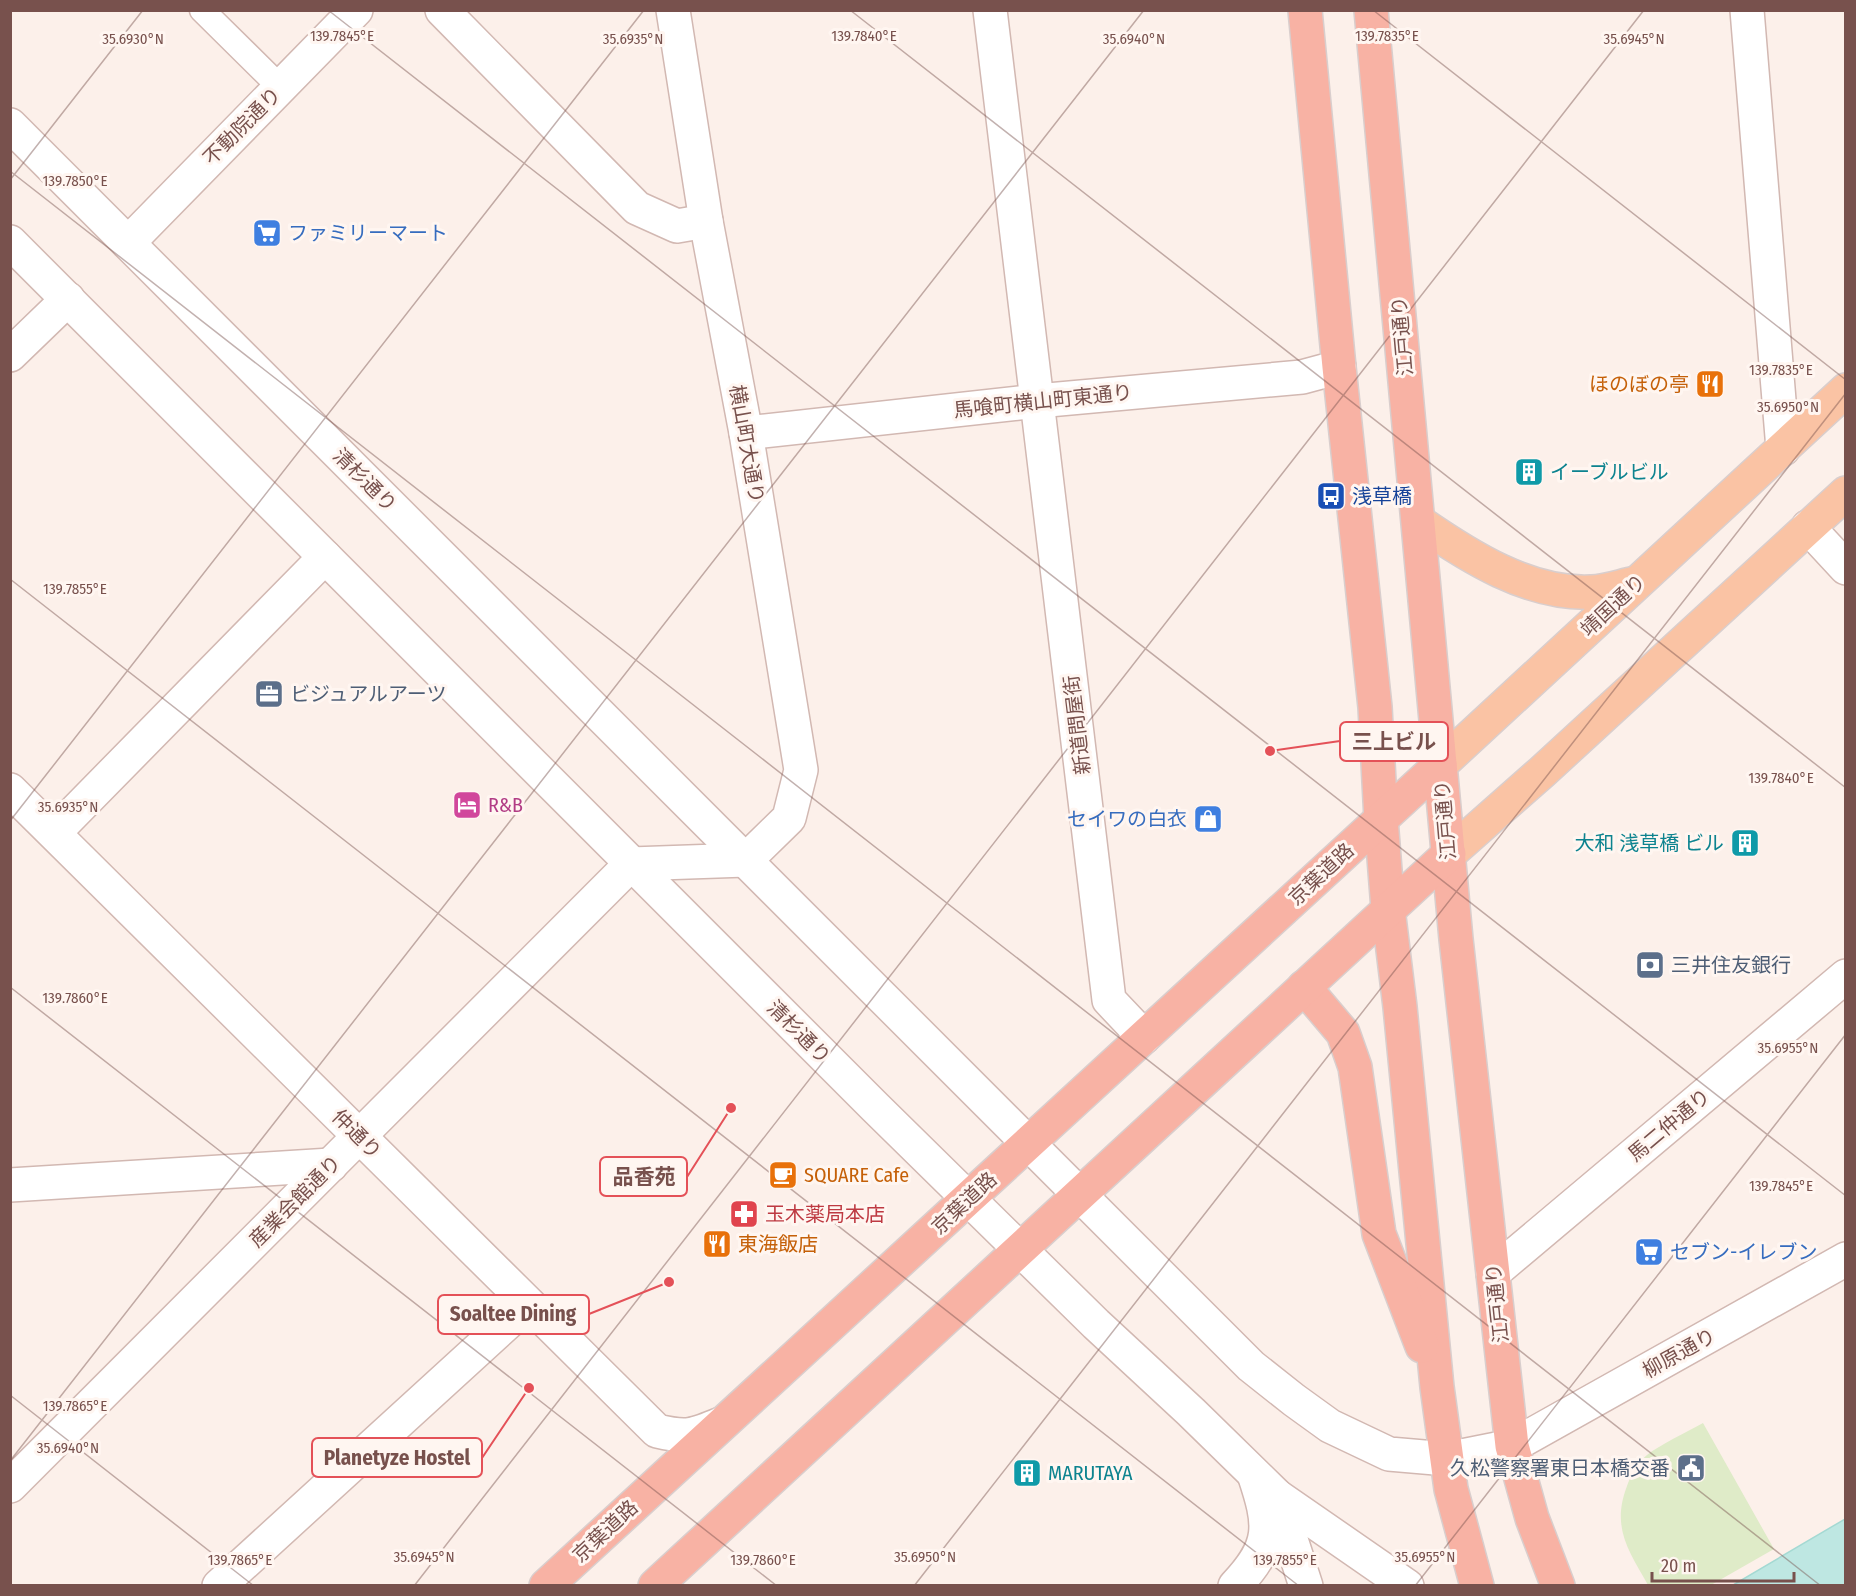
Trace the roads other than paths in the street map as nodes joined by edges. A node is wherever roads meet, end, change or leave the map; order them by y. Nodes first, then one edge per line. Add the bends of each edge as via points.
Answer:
1 (202, 10) edge
2 (356, 10) edge
3 (442, 10) edge
4 (673, 10) edge
5 (990, 10) edge
6 (1305, 10) edge
7 (1371, 10) edge
8 (1747, 10) edge
9 (280, 87) junction
10 (10, 125) edge
11 (706, 221) junction
12 (10, 242) edge
13 (128, 243) junction
14 (68, 299) junction
15 (10, 355) edge
16 (1339, 367) junction
17 (1845, 390) edge
18 (1037, 401) junction
19 (746, 433) junction
20 (1783, 449) junction
21 (1845, 493) edge
22 (1419, 522) junction
23 (1808, 527) junction
24 (325, 557) junction
25 (1845, 568) edge
26 (1636, 583) junction
27 (1440, 765) junction
28 (10, 790) edge
29 (1381, 819) junction
30 (54, 833) junction
31 (1449, 854) junction
32 (631, 864) junction
33 (755, 869) junction
34 (1388, 909) junction
35 (1845, 976) edge
36 (1304, 987) junction
37 (1144, 1036) junction
38 (359, 1136) junction
39 (1029, 1143) junction
40 (331, 1165) junction
41 (10, 1185) edge
42 (1080, 1194) junction
43 (968, 1199) junction
44 (1020, 1249) junction
45 (1845, 1259) edge
46 (1493, 1274) junction
47 (528, 1304) junction
48 (1437, 1387) junction
49 (721, 1424) junction
50 (1512, 1446) junction
51 (1447, 1460) junction
52 (1266, 1485) junction
53 (10, 1486) edge
54 (219, 1586) edge
55 (546, 1586) edge
56 (655, 1586) edge
57 (1235, 1586) edge
58 (1306, 1586) edge
59 (1407, 1586) edge
60 (1477, 1586) edge
61 (1558, 1586) edge

1 - 9 lane
2 - 9 street, 不動院通り
3 - 11 street via 637,208 677,226
4 - 11 street, 横山町大通り
5 - 18 street, 新道問屋街
6 - 16 highway
7 - 22 highway, 江戸通り
8 - 20 street
9 - 13 street, 不動院通り
10 - 13 street, 清杉通り
11 - 19 street, 横山町大通り
12 - 14 street, 清杉通り
13 - 33 street, 清杉通り
14 - 15 street
14 - 24 street, 清杉通り
16 - 18 street, 馬喰町横山町東通り via 1302,376
16 - 29 highway via 1375,707
17 - 20 main road, 靖国通り
18 - 19 street, 馬喰町横山町東通り
18 - 37 street, 新道問屋街 via 1110,1000
19 - 33 street, 横山町大通り via 801,770 789,818
20 - 26 main road, 靖国通り
21 - 23 main road
22 - 26 main road via 1464,553 1522,580 1557,591 1592,592
22 - 27 highway, 江戸通り
23 - 25 street
23 - 31 main road
24 - 30 street
24 - 32 street, 清杉通り
26 - 27 main road, 靖国通り
27 - 29 highway, 靖国通り
27 - 31 highway, 江戸通り
28 - 30 street, 仲通り
29 - 34 highway
29 - 37 highway, 京葉道路
30 - 38 street, 仲通り
31 - 34 highway
31 - 46 highway, 江戸通り
32 - 33 street
32 - 38 street, 産業会館通り
32 - 43 street, 清杉通り
33 - 39 street
34 - 36 highway
34 - 48 highway
35 - 46 street, 馬二仲通り
36 - 42 highway
36 - 48 highway via 1342,1033 1355,1068 1379,1234
37 - 39 highway, 京葉道路
38 - 40 street, 産業会館通り
38 - 47 street, 仲通り
39 - 42 street, 柳原通り
39 - 43 highway, 京葉道路
40 - 41 street
40 - 53 street, 産業会館通り
42 - 44 highway
42 - 51 street, 柳原通り via 1251,1366 1294,1400 1330,1426 1389,1454
43 - 44 street, 清杉通り
43 - 49 highway, 京葉道路
44 - 52 street, 清杉通り
44 - 56 highway
45 - 50 street, 柳原通り
46 - 50 highway, 江戸通り
47 - 49 street, 仲通り via 657,1431 680,1437
47 - 54 street
48 - 51 highway
49 - 55 highway, 京葉道路
50 - 51 street, 柳原通り
50 - 61 highway, 江戸通り via 1532,1518
51 - 60 highway
52 - 57 street via 1267,1537 1254,1563
52 - 58 street
52 - 59 street, 清杉通り

